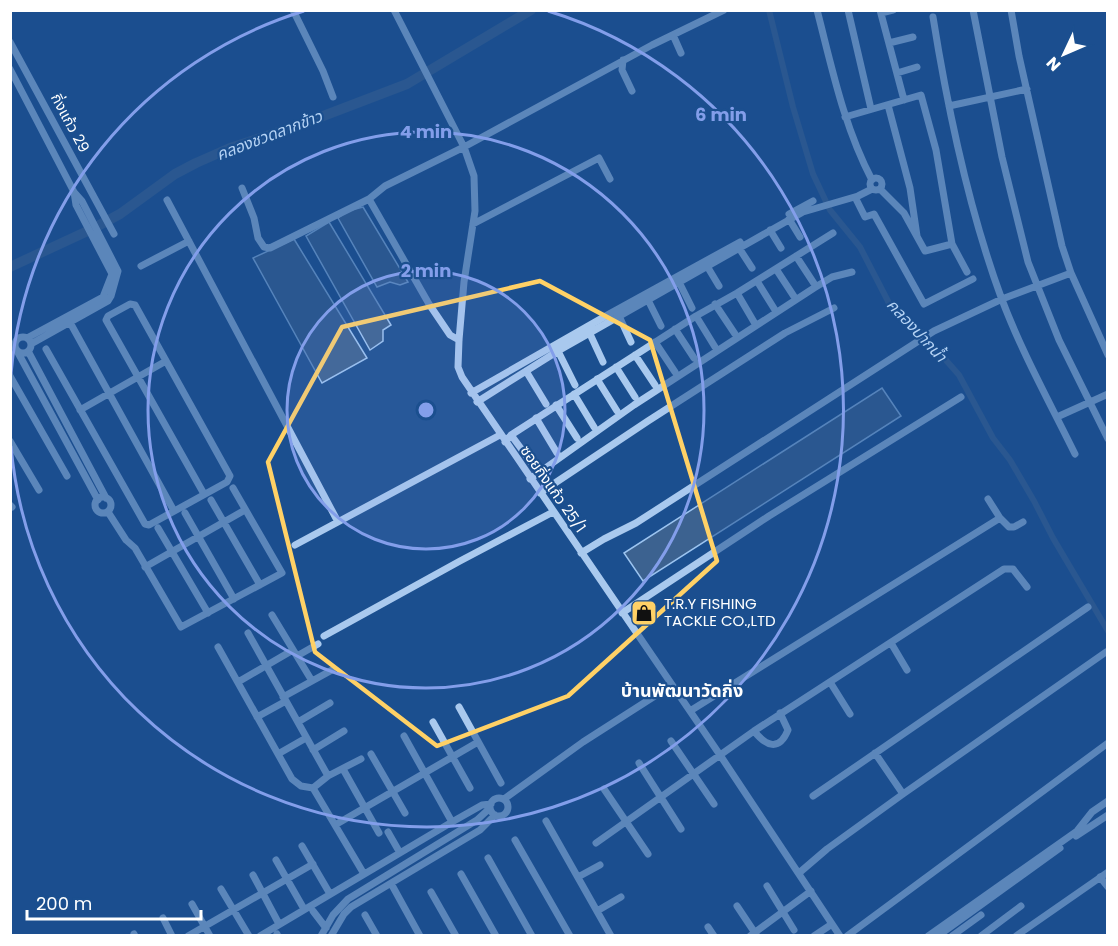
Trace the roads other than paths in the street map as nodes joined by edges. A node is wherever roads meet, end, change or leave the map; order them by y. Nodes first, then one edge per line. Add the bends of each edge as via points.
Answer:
1 (292, 10) edge
2 (394, 10) edge
3 (724, 10) edge
4 (817, 10) edge
5 (848, 10) edge
6 (893, 10) edge
7 (973, 10) edge
8 (1011, 10) edge
9 (881, 12) edge
10 (933, 17) dead end
11 (673, 35) junction
12 (914, 37) dead end
13 (10, 42) edge
14 (889, 43) junction
15 (681, 52) dead end
16 (623, 60) junction
17 (917, 67) dead end
18 (10, 69) edge
19 (897, 73) junction
20 (1027, 89) junction
21 (632, 91) dead end
22 (333, 97) dead end
23 (989, 97) junction
24 (904, 100) junction
25 (888, 105) junction
26 (949, 106) junction
27 (871, 109) junction
28 (845, 117) junction
29 (464, 147) junction
30 (609, 179) dead end
31 (872, 180) junction
32 (242, 188) dead end
33 (872, 189) junction
34 (880, 189) junction
35 (856, 196) junction
36 (369, 199) junction
37 (167, 200) dead end
38 (813, 201) dead end
39 (789, 219) junction
40 (473, 224) junction
41 (770, 230) junction
42 (113, 233) dead end
43 (833, 233) dead end
44 (917, 236) junction
45 (800, 237) dead end
46 (189, 241) junction
47 (952, 244) junction
48 (739, 248) junction
49 (782, 248) dead end
50 (796, 256) junction
51 (141, 266) dead end
52 (707, 266) junction
53 (752, 268) dead end
54 (776, 269) junction
55 (852, 272) dead end
56 (967, 272) dead end
57 (1071, 273) junction
58 (973, 279) dead end
59 (757, 281) junction
60 (679, 282) junction
61 (815, 285) dead end
62 (719, 286) dead end
63 (1036, 286) junction
64 (737, 293) junction
65 (795, 298) dead end
66 (1002, 299) junction
67 (648, 300) junction
68 (716, 304) junction
69 (692, 308) dead end
70 (834, 308) dead end
71 (775, 310) dead end
72 (619, 316) junction
73 (696, 316) junction
74 (68, 320) junction
75 (754, 322) dead end
76 (661, 326) dead end
77 (675, 329) junction
78 (590, 333) junction
79 (735, 334) dead end
80 (459, 340) junction
81 (631, 342) dead end
82 (655, 342) junction
83 (29, 344) junction
84 (715, 347) dead end
85 (14, 348) edge
86 (46, 349) dead end
87 (558, 351) junction
88 (635, 355) junction
89 (1107, 355) edge
90 (694, 358) dead end
91 (166, 361) junction
92 (603, 362) dead end
93 (616, 367) junction
94 (526, 371) junction
95 (675, 372) dead end
96 (10, 376) edge
97 (138, 377) junction
98 (597, 379) junction
99 (575, 385) dead end
100 (655, 385) dead end
101 (471, 393) junction
102 (109, 394) junction
103 (574, 394) junction
104 (1107, 394) edge
105 (635, 397) dead end
106 (961, 397) dead end
107 (1090, 401) junction
108 (477, 402) junction
109 (546, 404) dead end
110 (556, 405) junction
111 (80, 410) junction
112 (617, 411) dead end
113 (1057, 417) junction
114 (536, 418) junction
115 (63, 419) junction
116 (56, 422) junction
117 (594, 427) dead end
118 (511, 435) junction
119 (577, 438) dead end
120 (503, 439) junction
121 (1107, 439) edge
122 (10, 441) edge
123 (557, 453) dead end
124 (1075, 454) dead end
125 (534, 466) dead end
126 (66, 476) dead end
127 (530, 478) junction
128 (233, 488) dead end
129 (39, 490) dead end
130 (540, 493) junction
131 (204, 494) junction
132 (106, 498) junction
133 (988, 499) dead end
134 (98, 500) junction
135 (211, 500) dead end
136 (245, 510) junction
137 (174, 511) junction
138 (108, 512) junction
139 (553, 512) junction
140 (185, 513) dead end
141 (1000, 518) junction
142 (225, 522) junction
143 (338, 522) junction
144 (1023, 522) dead end
145 (158, 528) dead end
146 (199, 537) junction
147 (296, 545) dead end
148 (172, 553) junction
149 (581, 553) junction
150 (146, 567) junction
151 (260, 585) junction
152 (1027, 587) dead end
153 (234, 599) junction
154 (1088, 606) dead end
155 (208, 613) junction
156 (622, 613) junction
157 (272, 615) dead end
158 (248, 633) dead end
159 (324, 636) dead end
160 (891, 643) junction
161 (318, 644) dead end
162 (218, 647) dead end
163 (1106, 652) dead end
164 (295, 653) junction
165 (266, 666) junction
166 (332, 669) dead end
167 (907, 670) dead end
168 (312, 681) junction
169 (237, 682) junction
170 (830, 682) junction
171 (672, 685) junction
172 (284, 699) junction
173 (330, 703) dead end
174 (459, 707) dead end
175 (690, 711) junction
176 (780, 713) junction
177 (850, 714) dead end
178 (257, 717) junction
179 (298, 722) junction
180 (433, 722) dead end
181 (344, 731) dead end
182 (754, 731) junction
183 (404, 736) dead end
184 (306, 738) junction
185 (671, 741) dead end
186 (478, 742) junction
187 (1107, 743) edge
188 (313, 750) junction
189 (875, 753) junction
190 (278, 754) junction
191 (371, 754) dead end
192 (720, 755) junction
193 (453, 756) junction
194 (361, 759) dead end
195 (639, 763) dead end
196 (343, 769) junction
197 (424, 772) junction
198 (693, 773) junction
199 (328, 776) junction
200 (501, 783) dead end
201 (313, 788) junction
202 (470, 788) dead end
203 (604, 789) dead end
204 (392, 790) junction
205 (903, 794) junction
206 (660, 796) junction
207 (813, 796) dead end
208 (504, 799) junction
209 (1107, 801) edge
210 (714, 804) dead end
211 (364, 807) junction
212 (492, 809) junction
213 (405, 813) dead end
214 (1107, 815) edge
215 (546, 821) dead end
216 (452, 822) junction
217 (626, 822) junction
218 (335, 825) junction
219 (681, 829) dead end
220 (461, 830) junction
221 (388, 832) dead end
222 (379, 833) dead end
223 (466, 838) junction
224 (515, 840) dead end
225 (596, 843) dead end
226 (302, 846) dead end
227 (400, 853) junction
228 (648, 854) dead end
229 (488, 858) dead end
230 (276, 860) dead end
231 (313, 864) junction
232 (600, 865) dead end
233 (393, 871) junction
234 (1107, 872) edge
235 (799, 873) junction
236 (364, 874) junction
237 (461, 874) dead end
238 (253, 875) dead end
239 (578, 877) junction
240 (1100, 877) junction
241 (397, 878) junction
242 (287, 879) junction
243 (767, 886) dead end
244 (393, 887) dead end
245 (1107, 887) edge
246 (221, 889) dead end
247 (811, 891) junction
248 (431, 892) dead end
249 (262, 893) junction
250 (330, 894) junction
251 (621, 897) dead end
252 (192, 904) dead end
253 (737, 906) dead end
254 (1022, 906) dead end
255 (233, 909) junction
256 (304, 909) junction
257 (313, 911) dead end
258 (597, 911) junction
259 (783, 912) junction
260 (365, 915) dead end
261 (981, 915) dead end
262 (163, 918) dead end
263 (279, 924) junction
264 (832, 924) junction
265 (205, 926) junction
266 (325, 927) junction
267 (708, 927) dead end
268 (794, 930) dead end
269 (331, 934) edge
270 (566, 934) edge
271 (754, 934) edge
272 (172, 936) edge
273 (188, 936) edge
274 (210, 936) edge
275 (249, 936) edge
276 (260, 936) edge
277 (321, 936) edge
278 (377, 936) edge
279 (420, 936) edge
280 (456, 936) edge
281 (496, 936) edge
282 (532, 936) edge
283 (611, 936) edge
284 (714, 936) edge
285 (814, 936) edge
286 (840, 936) edge
287 (847, 936) edge
288 (928, 936) edge
289 (938, 936) edge
290 (952, 936) edge
291 (981, 936) edge
292 (1016, 936) edge

1 - 22 street
2 - 29 street, ซอยกิ่งแก้ว 25/1
3 - 11 street
4 - 28 street
5 - 27 street
6 - 9 street
7 - 23 street
8 - 20 street
9 - 14 street
10 - 26 street
11 - 15 street
11 - 16 street
12 - 14 street
13 - 42 street, กิ่งแก้ว 29
14 - 19 street
16 - 21 street via 622,70
16 - 29 street
17 - 19 street
18 - 74 street via 74,192 76,205 118,274 110,299
19 - 24 street
20 - 23 street
20 - 57 street
23 - 26 street
23 - 63 street
24 - 25 street
24 - 47 street via 921,95 936,150
25 - 27 street
25 - 44 street via 910,188
26 - 66 street via 979,231
27 - 28 street
28 - 31 street
29 - 36 street via 385,186
29 - 40 street, ซอยกิ่งแก้ว 25/1 via 474,176
30 - 40 street via 599,158
31 - 33 street
31 - 34 street via 880,180
32 - 36 street via 258,238 268,249
33 - 34 street
33 - 35 street
34 - 44 street via 904,213
35 - 39 street
35 - 58 street via 865,217 874,214 924,304
36 - 80 street via 429,304 450,335
37 - 46 street
38 - 101 street
39 - 41 street
39 - 45 street
40 - 80 street, ซอยกิ่งแก้ว 25/1
41 - 48 street
41 - 49 street
43 - 50 street
44 - 47 street via 925,251
46 - 51 street
46 - 143 street
47 - 56 street
48 - 52 street
48 - 53 street
50 - 54 street
50 - 61 street
52 - 60 street
52 - 62 street
54 - 59 street
54 - 65 street
55 - 127 street via 832,277 814,288
57 - 63 street
57 - 89 street
59 - 64 street
59 - 71 street
60 - 67 street
60 - 69 street
63 - 66 street
63 - 107 street
64 - 68 street
64 - 75 street
66 - 113 street
66 - 149 street via 934,331 682,494
67 - 72 street
67 - 76 street
68 - 73 street
68 - 79 street
70 - 130 street via 785,333
72 - 78 street
72 - 81 street
73 - 77 street
73 - 84 street
74 - 83 street
74 - 102 street
77 - 82 street
77 - 90 street
78 - 87 street
78 - 92 street
80 - 101 street, ซอยกิ่งแก้ว 25/1 via 458,367
82 - 88 street
82 - 95 street
83 - 85 street via 21,353
83 - 85 street via 19,338
83 - 115 street
85 - 116 street
86 - 111 street
87 - 94 street
87 - 99 street
88 - 93 street
88 - 100 street
91 - 97 street
91 - 97 street via 135,305 108,316 106,320
91 - 131 street via 230,476 227,482
93 - 98 street
93 - 105 street
94 - 108 street
94 - 109 street
96 - 126 street
97 - 102 street
97 - 131 street
98 - 103 street
98 - 112 street
101 - 108 street, ซอยกิ่งแก้ว 25/1
102 - 111 street
102 - 137 street
103 - 110 street
103 - 117 street
104 - 107 street
106 - 156 street
107 - 113 street
107 - 121 street
108 - 120 street, ซอยกิ่งแก้ว 25/1
110 - 114 street
110 - 119 street
111 - 137 street via 145,524
113 - 124 street
114 - 118 street
114 - 123 street
115 - 116 street
115 - 132 street
116 - 134 street
118 - 120 street
118 - 125 street
120 - 127 street, ซอยกิ่งแก้ว 25/1
120 - 143 street
122 - 129 street
127 - 130 street, ซอยกิ่งแก้ว 25/1
128 - 136 street
130 - 139 street, ซอยกิ่งแก้ว 25/1
131 - 137 street
132 - 134 street
132 - 138 street via 111,504
133 - 141 street
134 - 138 street via 98,511
135 - 142 street
136 - 142 street
136 - 151 street via 282,573
138 - 150 street
139 - 149 street, ซอยกิ่งแก้ว 25/1
139 - 159 street
140 - 146 street
141 - 144 street via 1012,528
141 - 175 street
142 - 146 street
142 - 151 street
143 - 147 street
145 - 148 street
146 - 148 street
146 - 153 street
148 - 150 street
148 - 155 street
149 - 156 street, ซอยกิ่งแก้ว 25/1
150 - 155 street via 182,627
151 - 153 street
152 - 160 street via 1013,569 1004,569
153 - 155 street
154 - 189 street
156 - 171 street, ซอยกิ่งแก้ว 25/1
157 - 164 street
158 - 165 street
160 - 167 street
160 - 170 street
161 - 164 street
162 - 169 street
163 - 205 street
164 - 165 street
164 - 168 street
165 - 169 street
165 - 172 street
166 - 168 street
168 - 172 street
169 - 178 street
170 - 176 street
170 - 177 street
171 - 175 street, ซอยกิ่งแก้ว 25/1
171 - 208 street
172 - 178 street
172 - 179 street
173 - 179 street
174 - 186 street
175 - 192 street, ซอยกิ่งแก้ว 25/1
176 - 182 street
176 - 182 street via 788,730 777,744 766,744
178 - 190 street
179 - 184 street
180 - 193 street
181 - 188 street
182 - 192 street
183 - 197 street
184 - 188 street
184 - 190 street
185 - 198 street
186 - 193 street
186 - 200 street
187 - 287 street
188 - 199 street
189 - 205 street
189 - 207 street
190 - 201 street via 296,782
191 - 204 street
192 - 198 street
192 - 235 street, ซอยกิ่งแก้ว 25/1
193 - 197 street
193 - 202 street
194 - 196 street
195 - 206 street
196 - 199 street
196 - 211 street
197 - 204 street
197 - 216 street
198 - 206 street
198 - 210 street
199 - 201 street
201 - 218 street
203 - 217 street
204 - 211 street
204 - 213 street
205 - 235 street
206 - 217 street
206 - 219 street
208 - 212 street via 496,798
208 - 212 street via 508,805 503,815
209 - 288 street via 1077,831
211 - 218 street
211 - 222 street
212 - 216 street via 482,805
212 - 220 street
212 - 223 street via 480,830
214 - 289 street
215 - 239 street
216 - 227 street
217 - 225 street
217 - 228 street
218 - 236 street
220 - 223 street
220 - 233 street
221 - 227 street
223 - 241 street
224 - 270 street
226 - 231 street
227 - 236 street
229 - 282 street
230 - 242 street
231 - 242 street
231 - 250 street
232 - 239 street
233 - 241 street
233 - 266 street via 348,899
234 - 240 street
235 - 247 street, ซอยกิ่งแก้ว 25/1
236 - 250 street
237 - 281 street
238 - 249 street
239 - 258 street
240 - 245 street
240 - 292 street
241 - 269 street via 351,907
242 - 249 street
242 - 256 street
243 - 259 street
244 - 279 street
246 - 255 street
247 - 259 street
247 - 264 street, ซอยกิ่งแก้ว 25/1
248 - 280 street
249 - 255 street
249 - 263 street
250 - 256 street
251 - 258 street
252 - 265 street
253 - 271 street
254 - 291 street
255 - 265 street
255 - 275 street
256 - 263 street
257 - 266 street
258 - 283 street
259 - 268 street
259 - 271 street
260 - 278 street
261 - 290 street
262 - 272 street
263 - 276 street
264 - 285 street
264 - 286 street, ซอยกิ่งแก้ว 25/1
265 - 273 street
265 - 274 street
266 - 269 street
266 - 277 street
267 - 284 street

